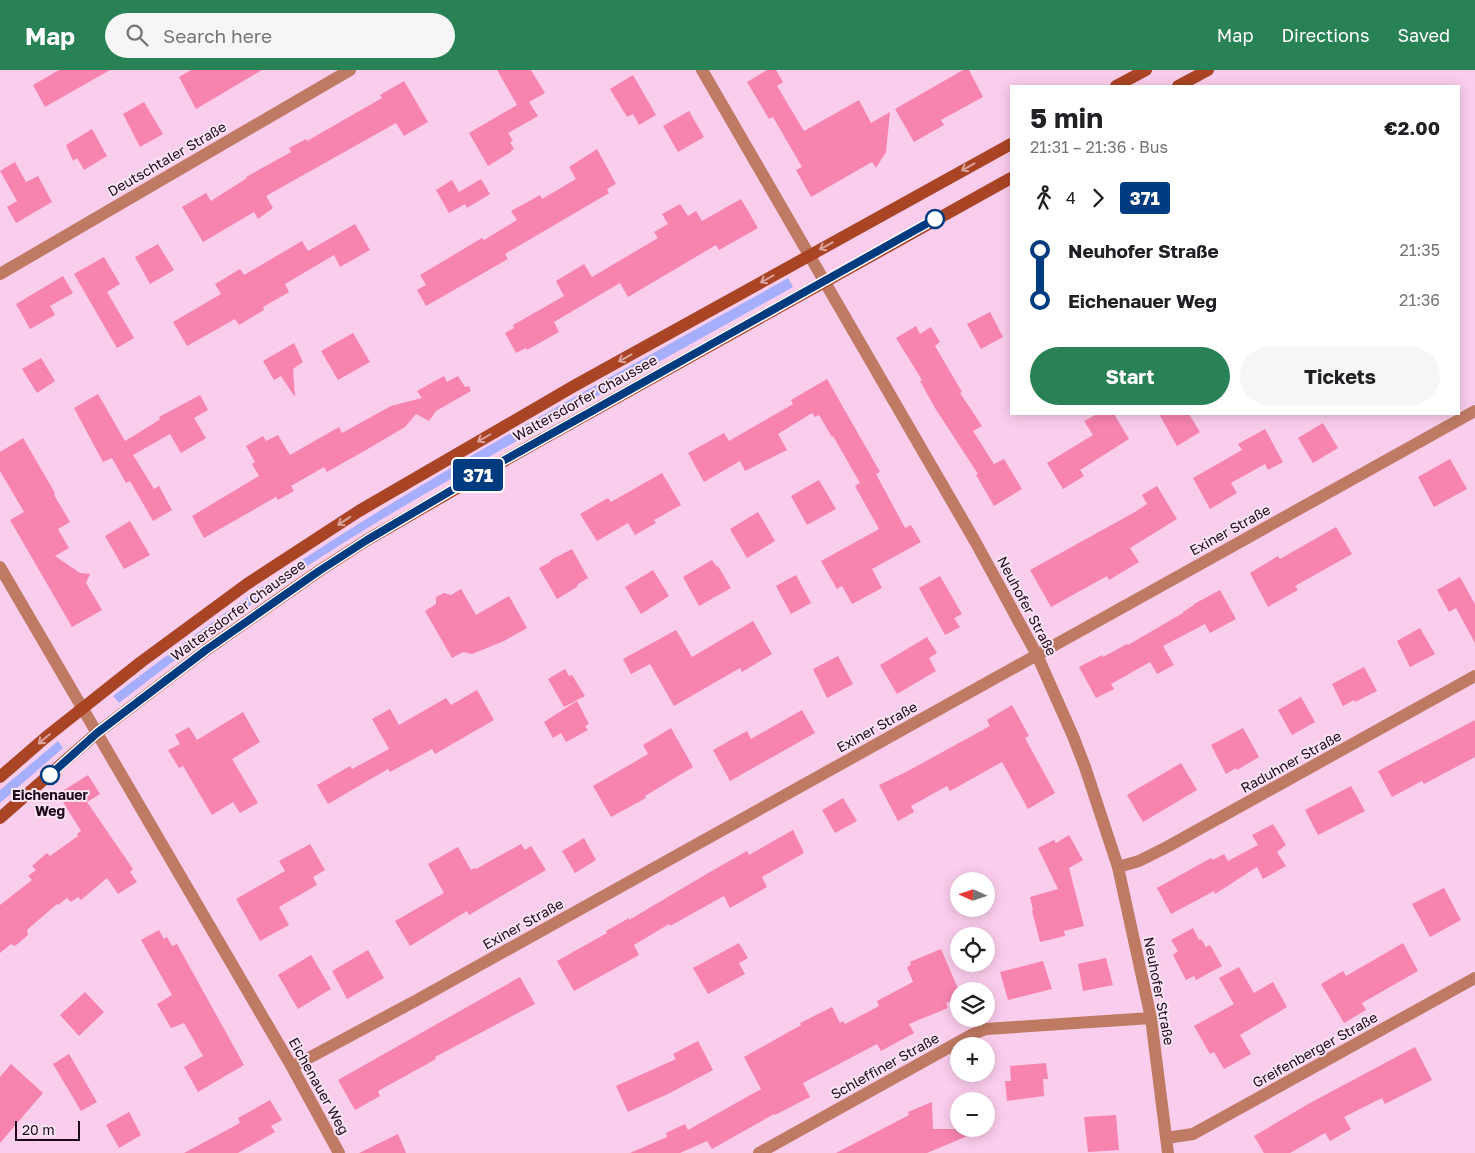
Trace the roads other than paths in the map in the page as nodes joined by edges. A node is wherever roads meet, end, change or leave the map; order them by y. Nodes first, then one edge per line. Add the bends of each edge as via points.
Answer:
1 (350, 70) edge
2 (702, 70) edge
3 (1146, 70) edge
4 (1208, 70) edge
5 (1118, 85) edge
6 (1180, 85) edge
7 (1010, 145) edge
8 (1010, 179) edge
9 (810, 255) junction
10 (0, 274) edge
11 (825, 282) junction
12 (1475, 411) edge
13 (0, 567) edge
14 (1036, 656) junction
15 (1475, 676) edge
16 (82, 708) junction
17 (97, 733) junction
18 (0, 776) edge
19 (0, 818) edge
20 (1118, 867) junction
21 (1475, 978) edge
22 (1151, 1018) junction
23 (292, 1067) junction
24 (1166, 1138) junction
25 (339, 1153) edge
26 (759, 1153) edge
27 (1168, 1153) edge

1 - 10 street, Deutschtaler Straße
2 - 9 street, Neuhofer Straße
3 - 5 main road
4 - 6 main road
7 -> 9 main road, Waltersdorfer Chaussee
8 - 11 main road, Waltersdorfer Chaussee
9 - 11 street, Neuhofer Straße
9 -> 16 main road, Waltersdorfer Chaussee via 574,386 359,511 247,584
11 - 14 street, Neuhofer Straße via 976,543
11 - 17 main road, Waltersdorfer Chaussee via 367,540 206,650
12 - 14 street, Exiner Straße
13 - 16 street, Eichenauer Weg
14 - 20 street, Neuhofer Straße via 1085,767
14 - 23 street, Exiner Straße via 426,996
15 - 20 street, Raduhner Straße via 1166,847 1139,861
16 - 17 street, Eichenauer Weg
16 -> 18 main road, Waltersdorfer Chaussee
17 - 19 main road, Waltersdorfer Chaussee
17 - 23 street, Eichenauer Weg
20 - 22 street, Neuhofer Straße
21 - 24 street, Greifenberger Straße via 1192,1134
22 - 24 street, Neuhofer Straße
22 - 26 street, Schleffiner Straße via 986,1029
23 - 25 street, Eichenauer Weg
24 - 27 street, Neuhofer Straße

